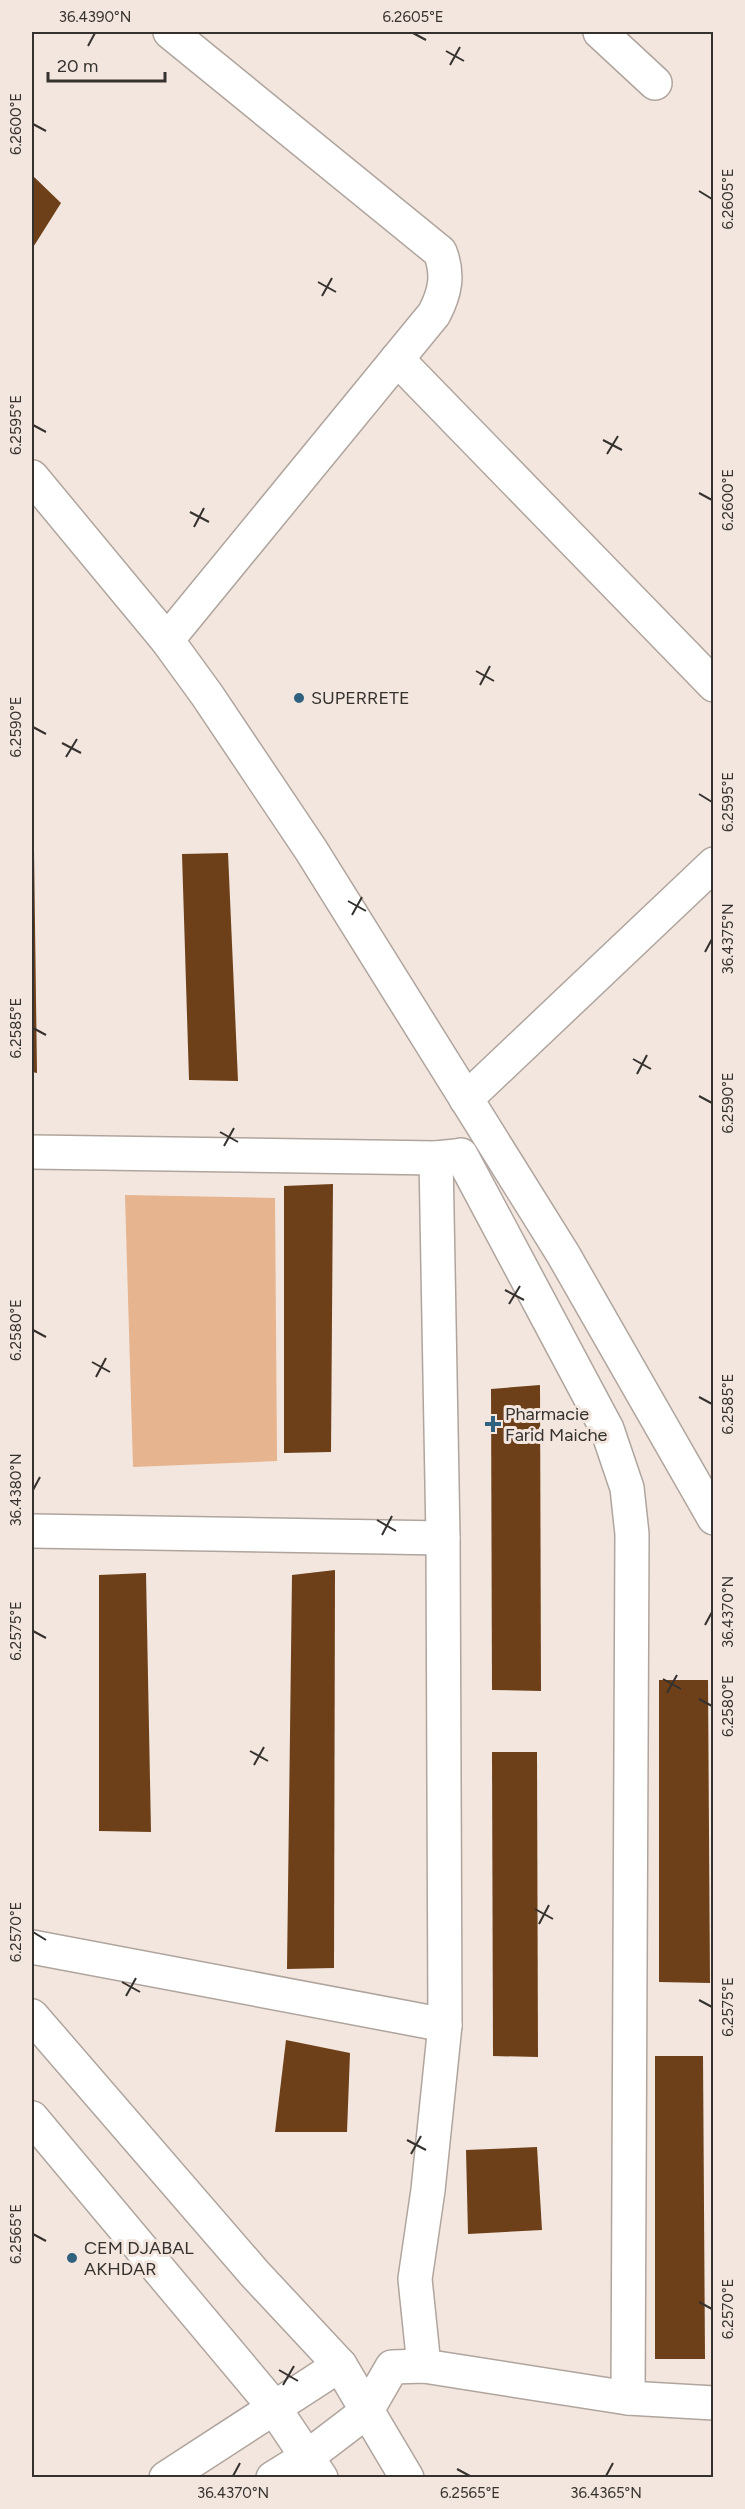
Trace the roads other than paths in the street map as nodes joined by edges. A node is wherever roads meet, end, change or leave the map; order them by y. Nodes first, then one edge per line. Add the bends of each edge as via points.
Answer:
1 (170, 32) edge
2 (600, 32) edge
3 (655, 83) dead end
4 (397, 359) junction
5 (32, 477) edge
6 (167, 640) junction
7 (714, 685) edge
8 (714, 864) edge
9 (466, 1099) junction
10 (496, 1148) junction
11 (32, 1152) edge
12 (449, 1157) junction
13 (714, 1518) edge
14 (32, 1531) edge
15 (443, 1538) junction
16 (32, 1947) edge
17 (32, 2016) edge
18 (445, 2025) junction
19 (32, 2118) edge
20 (340, 2365) junction
21 (408, 2366) junction
22 (628, 2398) junction
23 (714, 2403) edge
24 (273, 2409) junction
25 (366, 2412) junction
26 (314, 2467) edge
27 (166, 2478) edge
28 (273, 2478) edge
29 (407, 2478) edge

1 - 4 street via 440,252 447,269 443,298
2 - 3 street
4 - 6 street
4 - 7 street
5 - 6 street
6 - 9 street via 311,850
8 - 9 street
9 - 10 street
10 - 12 street
10 - 13 street via 563,1254
11 - 12 street
12 - 15 street
12 - 22 street via 607,1430 627,1488 632,1534
14 - 15 street
15 - 18 street
16 - 18 street
17 - 20 street via 255,2274
18 - 21 street
19 - 24 street
20 - 21 street
20 - 24 street
20 - 25 street
21 - 22 street
21 - 25 street
22 - 23 street
24 - 26 street
24 - 27 street
25 - 26 street
25 - 29 street
26 - 28 street

